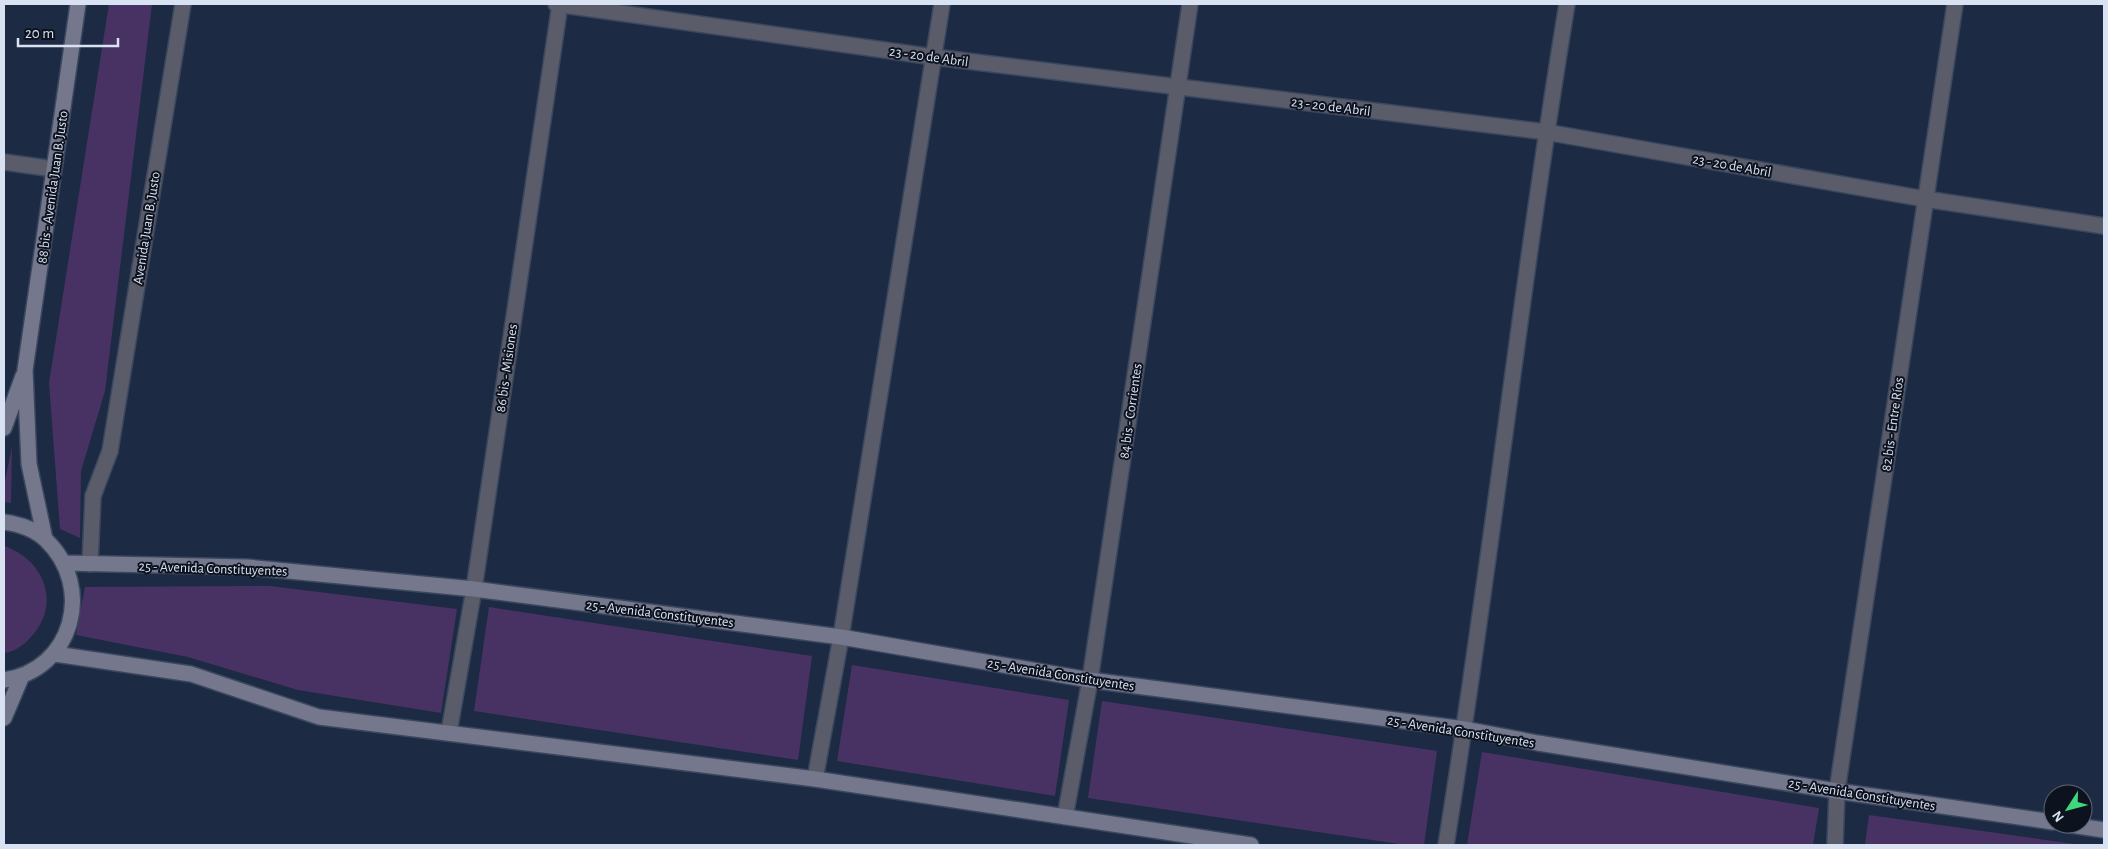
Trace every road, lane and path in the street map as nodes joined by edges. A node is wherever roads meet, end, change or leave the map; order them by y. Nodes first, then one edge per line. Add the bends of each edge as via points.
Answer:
1 (78, 4) edge
2 (183, 4) edge
3 (559, 4) edge
4 (942, 4) edge
5 (1190, 4) edge
6 (1567, 4) edge
7 (1954, 4) edge
8 (934, 57) junction
9 (1177, 88) junction
10 (1546, 132) junction
11 (4, 162) edge
12 (54, 169) junction
13 (1925, 199) junction
14 (2104, 226) edge
15 (25, 370) junction
16 (4, 428) edge
17 (4, 522) edge
18 (45, 539) junction
19 (64, 563) junction
20 (90, 564) junction
21 (474, 589) junction
22 (841, 637) junction
23 (55, 654) junction
24 (21, 678) junction
25 (4, 680) edge
26 (1090, 680) junction
27 (4, 718) edge
28 (1464, 730) junction
29 (449, 732) junction
30 (815, 779) junction
31 (1837, 791) junction
32 (1065, 817) junction
33 (2043, 821) edge
34 (1251, 845) edge
35 (1446, 845) edge
36 (1834, 845) edge

1 - 12 main road, 88 bis - Avenida Juan B. Justo
2 - 20 street, Avenida Juan B. Justo via 110,451 93,496
3 - 8 street, 23 - 20 de Abril
3 - 21 street, 86 bis - Misiones
4 - 8 street
5 - 9 street, 84 bis - Corrientes
6 - 10 street
7 - 13 street, 82 bis - Entre Ríos
8 - 9 street, 23 - 20 de Abril
8 - 22 street
9 - 10 street, 23 - 20 de Abril
9 - 26 street, 84 bis - Corrientes
10 - 13 street, 23 - 20 de Abril
10 - 28 street
11 - 12 street
12 - 15 main road, 88 bis - Avenida Juan B. Justo
13 - 14 street, 23 - 20 de Abril
13 - 31 street, 82 bis - Entre Ríos
15 - 16 main road, 88 bis - Avenida Juan B. Justo
15 - 18 main road, 88 bis - Avenida Juan B. Justo via 29,464
17 - 18 main road via 21,525
18 - 19 main road
19 - 20 main road, 25 - Avenida Constituyentes
19 - 23 main road via 73,594 71,618
20 - 21 main road, 25 - Avenida Constituyentes via 247,567
21 - 22 main road, 25 - Avenida Constituyentes
21 - 29 street, 86 bis - Misiones
22 - 26 main road, 25 - Avenida Constituyentes
22 - 30 street
23 - 24 main road
23 - 29 main road via 191,674 319,717
24 - 25 main road
24 - 27 main road
26 - 28 main road, 25 - Avenida Constituyentes
26 - 32 street, 84 bis - Corrientes
28 - 31 main road, 25 - Avenida Constituyentes
28 - 35 street
29 - 30 main road
30 - 32 main road
31 - 33 main road, 25 - Avenida Constituyentes
31 - 36 street, 82 bis - Entre Ríos
32 - 34 main road

